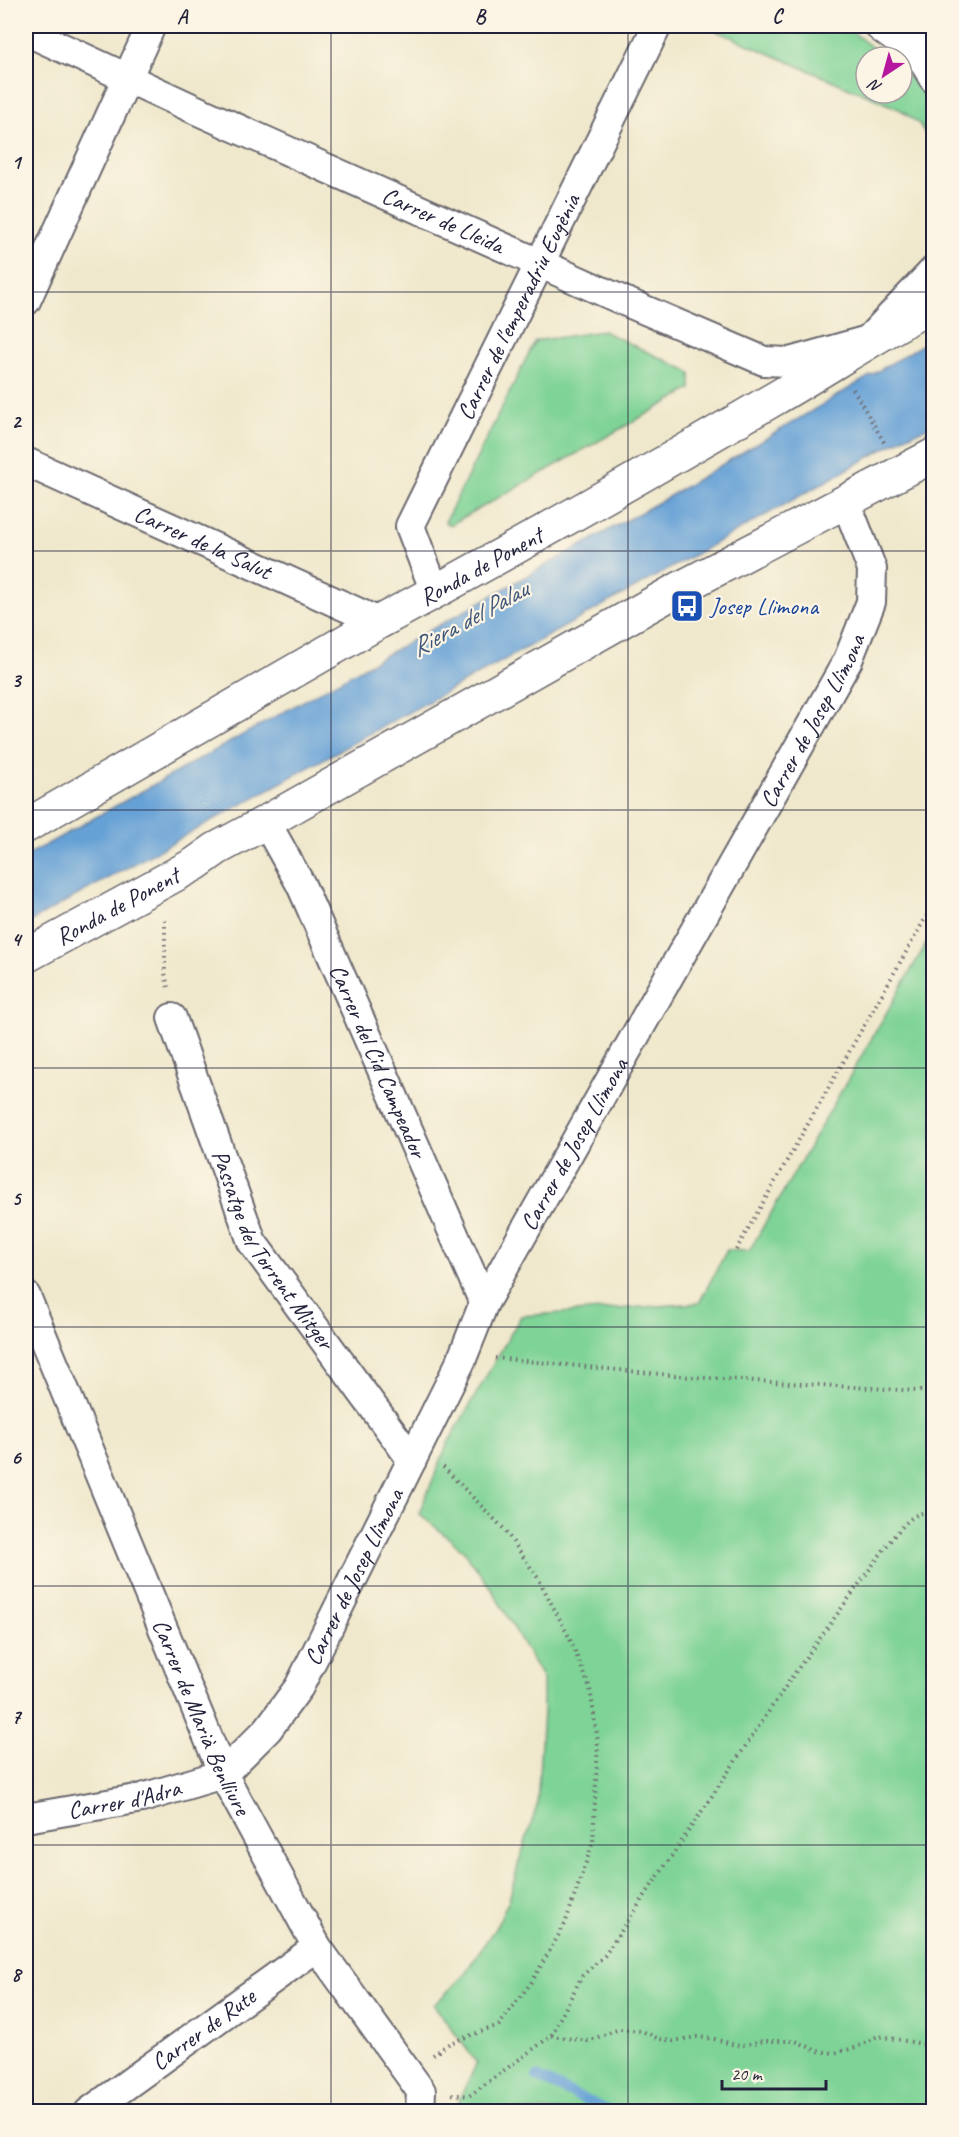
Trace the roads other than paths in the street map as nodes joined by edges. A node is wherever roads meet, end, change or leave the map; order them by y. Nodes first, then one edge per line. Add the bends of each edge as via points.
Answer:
1 (151, 26) edge
2 (657, 26) edge
3 (882, 26) edge
4 (26, 32) edge
5 (925, 48) edge
6 (127, 79) junction
7 (933, 79) edge
8 (540, 263) junction
9 (933, 270) edge
10 (26, 301) edge
11 (933, 304) edge
12 (868, 340) junction
13 (933, 455) edge
14 (26, 462) edge
15 (846, 502) junction
16 (435, 592) junction
17 (379, 622) junction
18 (266, 822) junction
19 (26, 826) edge
20 (26, 956) edge
21 (172, 1018) road end
22 (26, 1296) edge
23 (483, 1303) junction
24 (423, 1460) junction
25 (223, 1774) junction
26 (26, 1818) edge
27 (317, 1947) junction
28 (416, 2092) edge
29 (89, 2112) edge
30 (400, 2112) edge

1 - 6 street
2 - 8 street, Carrer de l'emperadriu Eugènia
3 - 5 main road
4 - 6 street, Carrer de Lleida
5 - 7 street
6 - 8 street, Carrer de Lleida
6 - 10 street
8 - 12 street, Carrer de Lleida via 764,361 790,362
8 - 16 street, Carrer de l'emperadriu Eugènia via 410,526
9 - 12 street
11 - 12 main road, Ronda de Ponent
12 - 16 main road, Ronda de Ponent via 766,403
13 - 15 main road, Ronda de Ponent
14 - 17 street, Carrer de la Salut
15 - 18 main road, Ronda de Ponent via 675,591
15 - 23 street, Carrer de Josep Llimona via 872,569 871,602 848,660
16 - 17 main road, Ronda de Ponent
17 - 19 main road, Ronda de Ponent
18 - 20 main road, Ronda de Ponent
18 - 23 street, Carrer del Cid Campeador via 301,885
21 - 24 street, Passatge del Torrent Mitger via 252,1242
22 - 25 street, Carrer de Marià Benlliure
23 - 24 street, Carrer de Josep Llimona
24 - 25 street, Carrer de Josep Llimona via 300,1686 268,1729
25 - 26 street, Carrer d'Adra via 142,1798
25 - 27 street, Carrer de Marià Benlliure
27 - 28 street, Carrer de Marià Benlliure
27 - 29 street, Carrer de Rute
28 - 30 street

